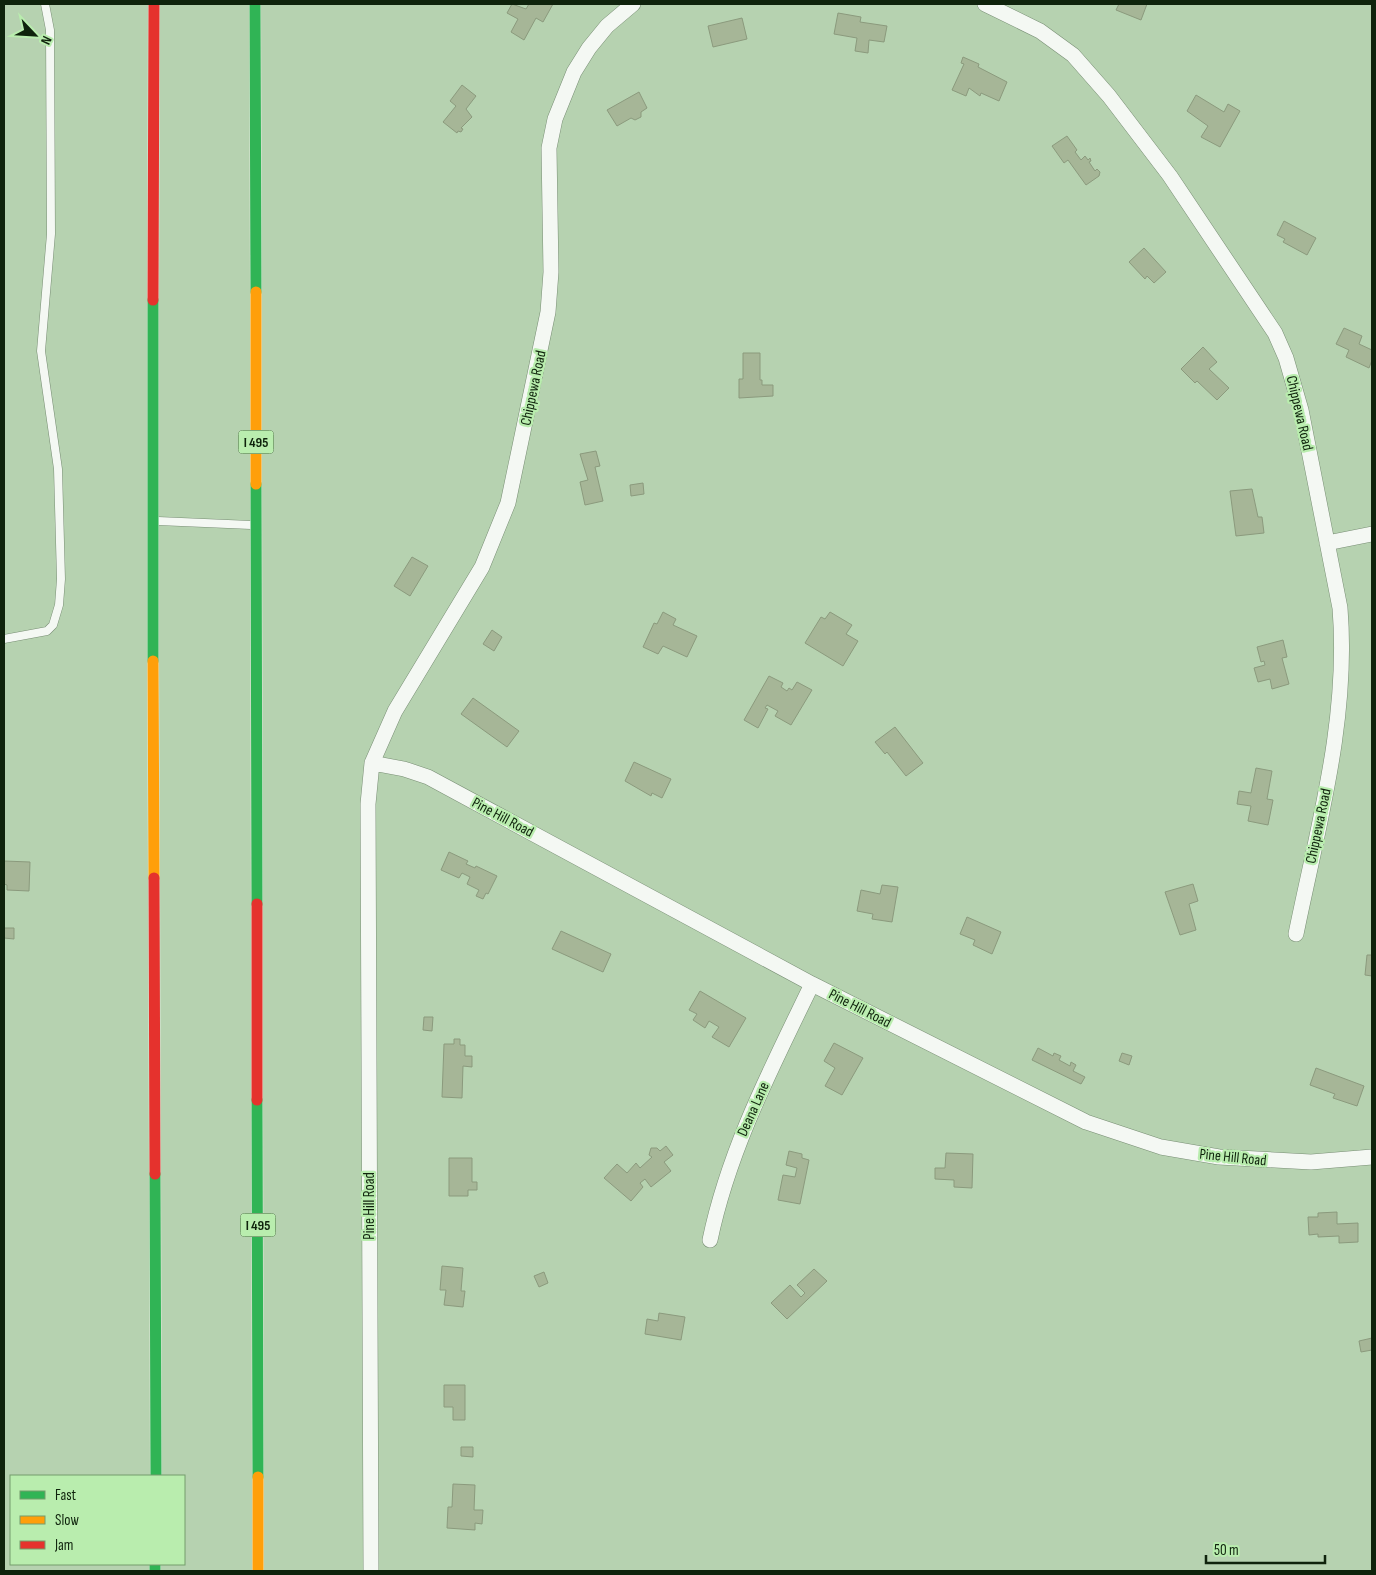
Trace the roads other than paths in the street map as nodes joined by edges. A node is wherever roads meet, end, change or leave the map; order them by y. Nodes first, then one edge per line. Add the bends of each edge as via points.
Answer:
1 (45, 4) edge
2 (154, 4) edge
3 (256, 4) edge
4 (633, 4) edge
5 (985, 4) edge
6 (153, 521) junction
7 (257, 525) junction
8 (1372, 534) edge
9 (1327, 543) junction
10 (4, 639) edge
11 (372, 764) junction
12 (1296, 934) dead end
13 (812, 984) junction
14 (1372, 1157) edge
15 (710, 1240) dead end
16 (156, 1475) edge
17 (258, 1571) edge
18 (371, 1571) edge

1 - 10 lane via 50,30 51,234 41,351 58,469 60,596 53,625 46,631
2 - 6 highway
3 - 7 highway, I 495
4 - 11 street, Chippewa Road via 607,26 589,48 574,72 555,119 549,157 551,272 548,312 508,503 482,566 395,711
5 - 9 street, Chippewa Road via 1040,31 1073,55 1110,96 1170,176 1262,312 1275,333 1294,384
6 - 7 lane
6 - 16 highway
7 - 17 highway, I 495
8 - 9 street
9 - 12 street, Chippewa Road via 1340,608 1343,670 1336,735
11 - 13 street, Pine Hill Road via 416,772 439,783
11 - 18 street, Pine Hill Road via 368,804
13 - 14 street, Pine Hill Road via 1063,1111 1136,1140 1188,1153 1250,1160 1311,1162
13 - 15 street, Deana Lane via 751,1110 717,1207

